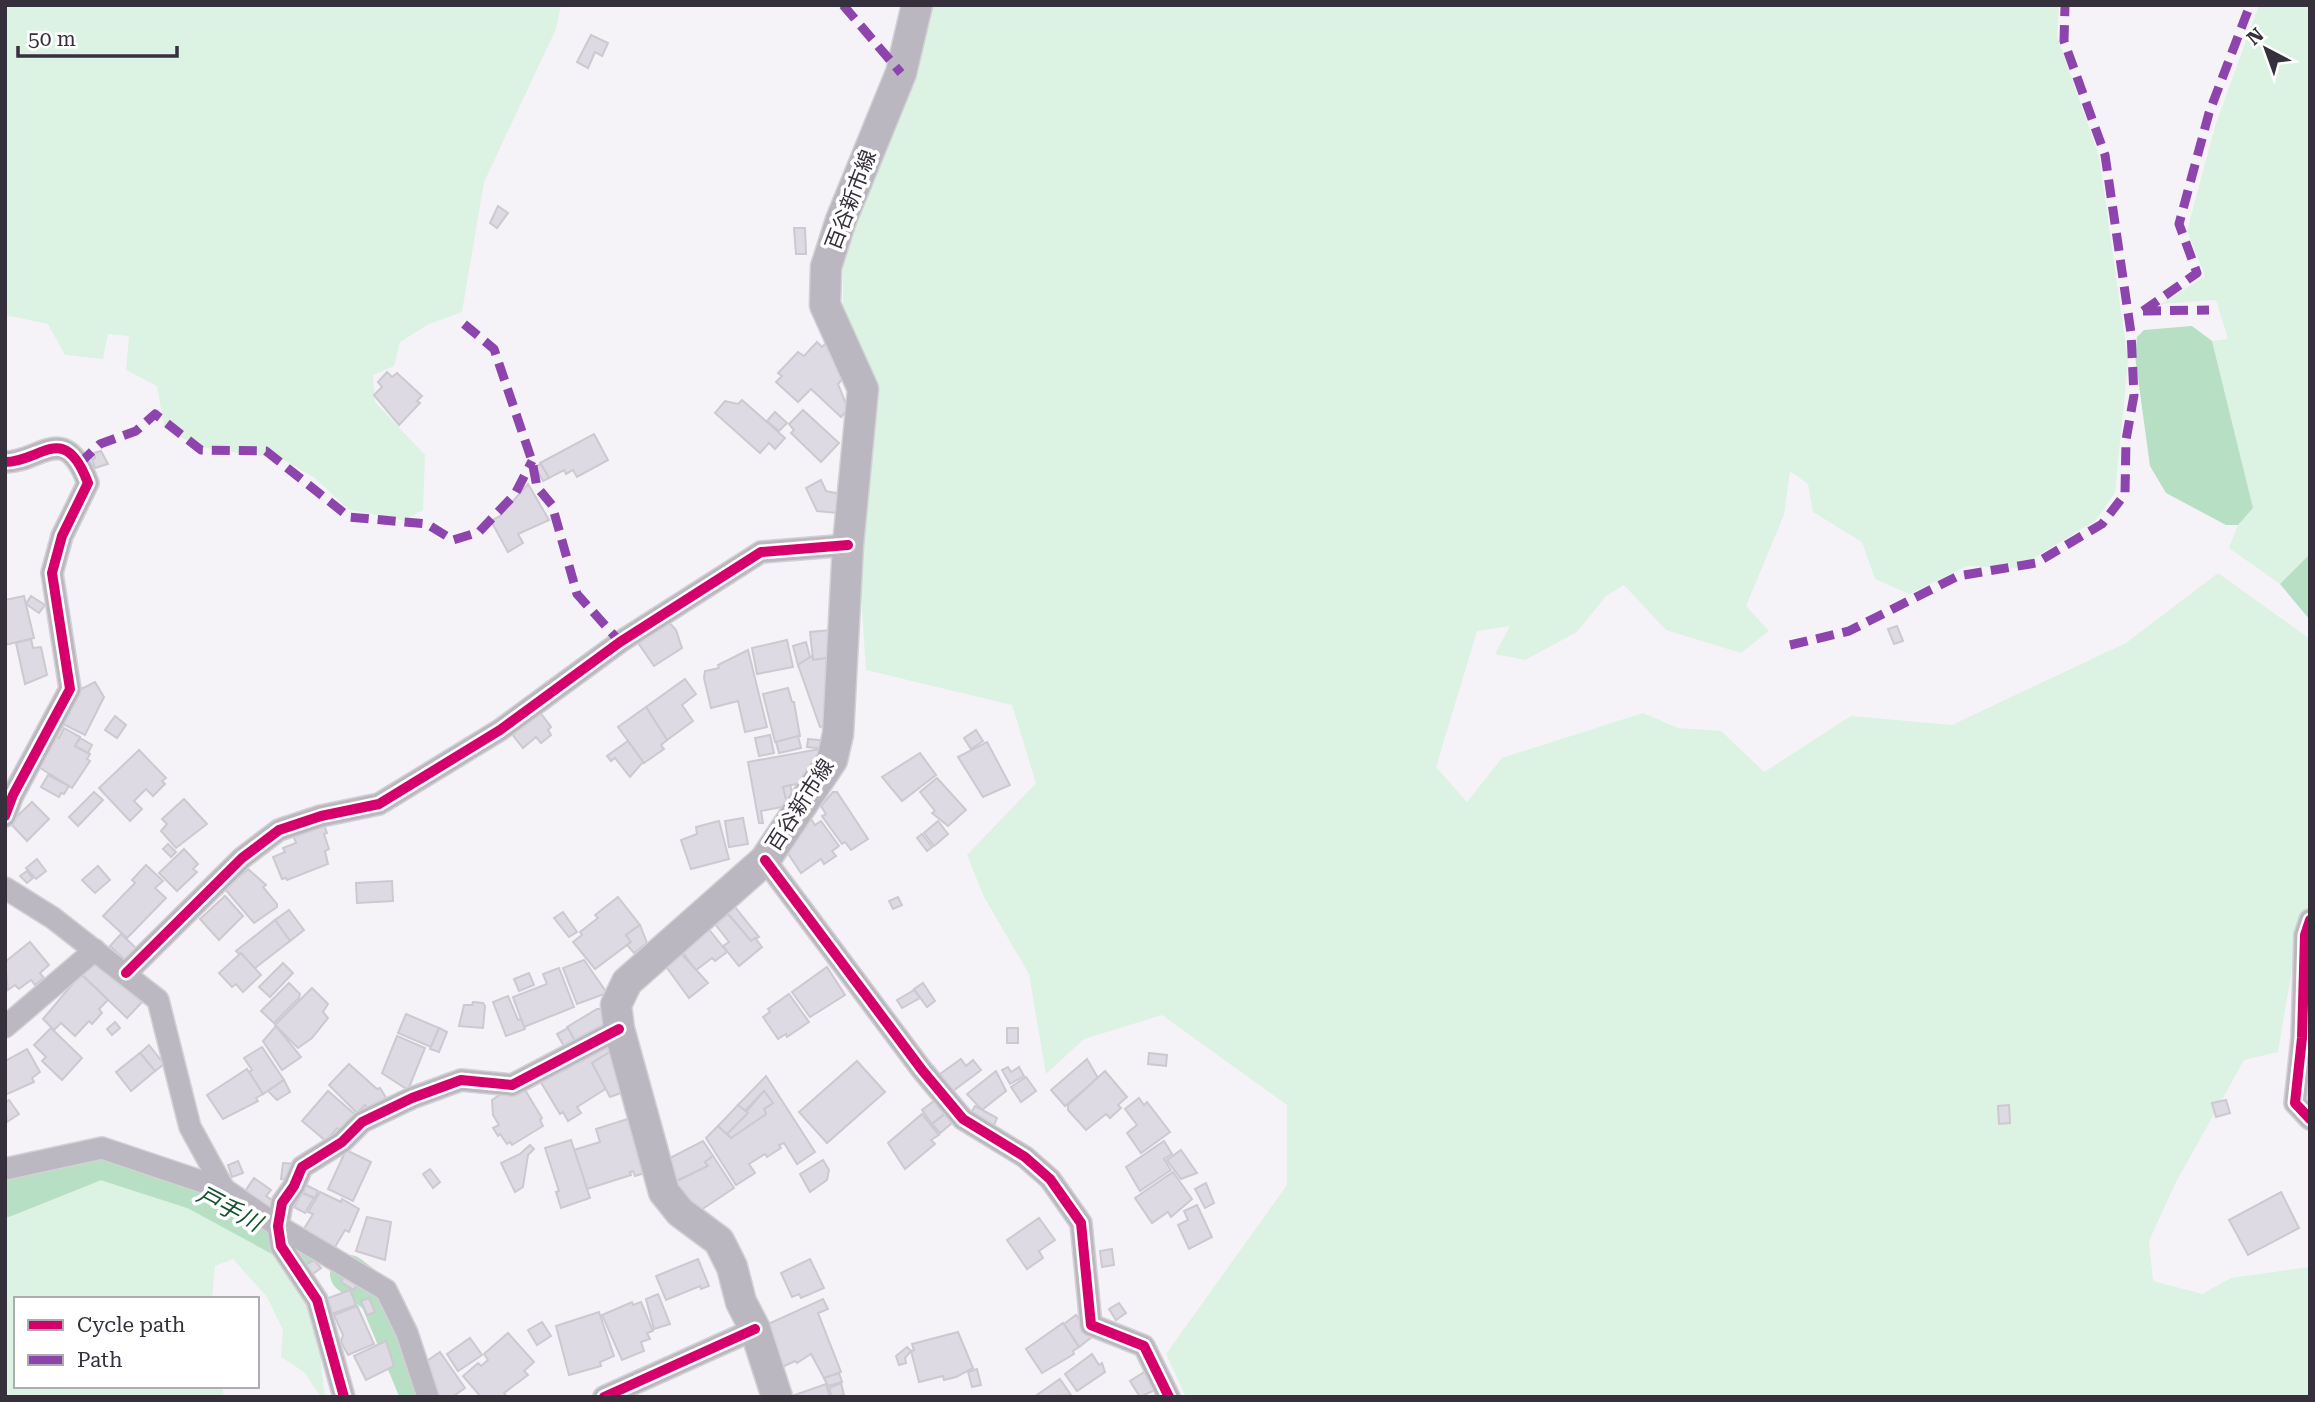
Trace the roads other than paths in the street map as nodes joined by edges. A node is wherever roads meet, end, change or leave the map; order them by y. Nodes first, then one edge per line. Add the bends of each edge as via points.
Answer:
1 (918, 5) edge
2 (5, 462) edge
3 (848, 545) junction
4 (5, 816) edge
5 (765, 860) junction
6 (5, 888) edge
7 (2310, 920) edge
8 (96, 950) junction
9 (126, 973) junction
10 (5, 1027) edge
11 (619, 1030) junction
12 (2306, 1042) edge
13 (2310, 1119) edge
14 (5, 1169) edge
15 (224, 1189) junction
16 (279, 1236) junction
17 (755, 1329) junction
18 (344, 1397) edge
19 (428, 1397) edge
20 (604, 1397) edge
21 (777, 1397) edge
22 (1169, 1397) edge

1 - 3 main road, 百谷新市線 via 901,73 826,267 825,305 863,389
2 - 4 street via 41,449 61,449 75,459 88,483 62,536 52,573 70,690
3 - 5 main road, 百谷新市線 via 838,734 832,760
3 - 9 street via 761,552 620,642 500,730 379,804 279,830 242,858
5 - 11 main road, 百谷新市線 via 627,982 616,1005
5 - 22 street via 964,1119 1026,1157 1050,1179 1081,1223 1091,1325 1144,1346
6 - 8 street
7 - 12 street via 2305,935
8 - 9 street
8 - 10 street
9 - 15 street via 158,1000 190,1126
11 - 16 street via 512,1085 461,1080 362,1122 342,1142 302,1167 282,1203
11 - 17 main road, 百谷新市線 via 664,1192 680,1212 719,1241
12 - 13 street via 2295,1103
14 - 15 street via 102,1148
15 - 16 street
16 - 18 street via 317,1300
16 - 19 street via 386,1290 407,1333
17 - 20 street
17 - 21 main road, 百谷新市線

